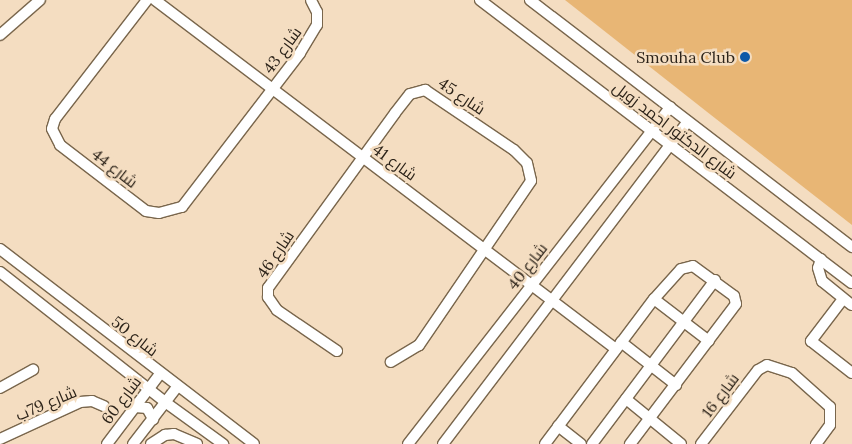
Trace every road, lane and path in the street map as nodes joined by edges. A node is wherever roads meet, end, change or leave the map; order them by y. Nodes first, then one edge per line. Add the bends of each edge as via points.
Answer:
1 (40, 0) edge
2 (147, 0) edge
3 (155, 0) edge
4 (312, 0) edge
5 (480, 0) edge
6 (530, 0) edge
7 (0, 36) edge
8 (273, 89) junction
9 (670, 106) junction
10 (688, 121) junction
11 (651, 131) junction
12 (670, 146) junction
13 (364, 157) junction
14 (852, 247) edge
15 (485, 248) junction
16 (0, 249) edge
17 (820, 259) junction
18 (0, 272) edge
19 (715, 280) junction
20 (532, 284) junction
21 (852, 284) edge
22 (654, 299) junction
23 (843, 299) junction
24 (553, 300) junction
25 (852, 305) edge
26 (683, 323) junction
27 (709, 341) junction
28 (619, 346) junction
29 (337, 351) dead end
30 (391, 362) dead end
31 (650, 365) junction
32 (33, 370) dead end
33 (160, 374) junction
34 (852, 374) edge
35 (676, 384) junction
36 (177, 387) junction
37 (0, 388) edge
38 (148, 389) junction
39 (626, 399) junction
40 (165, 402) junction
41 (104, 406) dead end
42 (135, 407) junction
43 (650, 418) junction
44 (153, 419) junction
45 (558, 426) junction
46 (0, 440) edge
47 (820, 442) edge
48 (107, 444) edge
49 (133, 444) edge
50 (151, 444) edge
51 (197, 444) edge
52 (223, 444) edge
53 (254, 444) edge
54 (408, 444) edge
55 (443, 444) edge
56 (545, 444) edge
57 (581, 444) edge
58 (592, 444) edge
59 (630, 444) edge
60 (681, 444) edge
61 (701, 444) edge

1 - 7 street
2 - 8 street, شارع 44 via 55,120 52,129 60,145 146,211 171,212 182,207
3 - 8 street, شارع 41
4 - 8 street, شارع 43 via 318,18 314,32
5 - 11 street, شارع الدكتور احمد زويل
6 - 9 street, شارع الدكتور احمد زويل
8 - 13 street, شارع 41
9 - 10 street, شارع الدكتور احمد زويل
9 - 11 street, شارع 40
10 - 12 street
10 - 14 street, شارع الدكتور احمد زويل
11 - 12 street, شارع الدكتور احمد زويل
11 - 20 street, شارع 40
12 - 17 street, شارع الدكتور احمد زويل
12 - 24 street
13 - 15 street, شارع 41
13 - 15 street, شارع 45 via 410,94 425,90 514,150 530,168 530,188
13 - 29 street, شارع 46 via 268,288 268,297 277,310
15 - 20 street, شارع 41
15 - 30 street via 419,345
16 - 33 street, شارع 50
17 - 21 street, شارع الدكتور احمد زويل
17 - 23 street via 818,268 822,281
18 - 38 street, شارع 50
19 - 22 street via 697,268 685,266
19 - 26 street
19 - 27 street via 736,301
20 - 24 street, شارع 41
20 - 54 street, شارع 40
22 - 26 street
22 - 28 street
23 - 25 street
23 - 34 street via 811,341
24 - 28 street, شارع 41
24 - 55 street
26 - 27 street
26 - 31 street
27 - 35 street
28 - 31 street, شارع 41
28 - 45 street
31 - 35 street, شارع 41
31 - 39 street
32 - 37 street
33 - 36 street, شارع 50
33 - 38 street, شارع 60
35 - 43 street
36 - 40 street
36 - 53 street, شارع 50
38 - 40 street, شارع 50
38 - 42 street, شارع 60
39 - 43 street
39 - 58 street
40 - 44 street
40 - 52 street, شارع 50
41 - 46 street, شارع 79ب via 92,401 80,402
42 - 44 street via 147,408
42 - 48 street, شارع 60
43 - 59 street
43 - 60 street
44 - 49 street
45 - 56 street
45 - 57 street
47 - 61 street, شارع 16 via 832,419 827,402 787,371 764,366
50 - 51 street via 165,435 174,434

